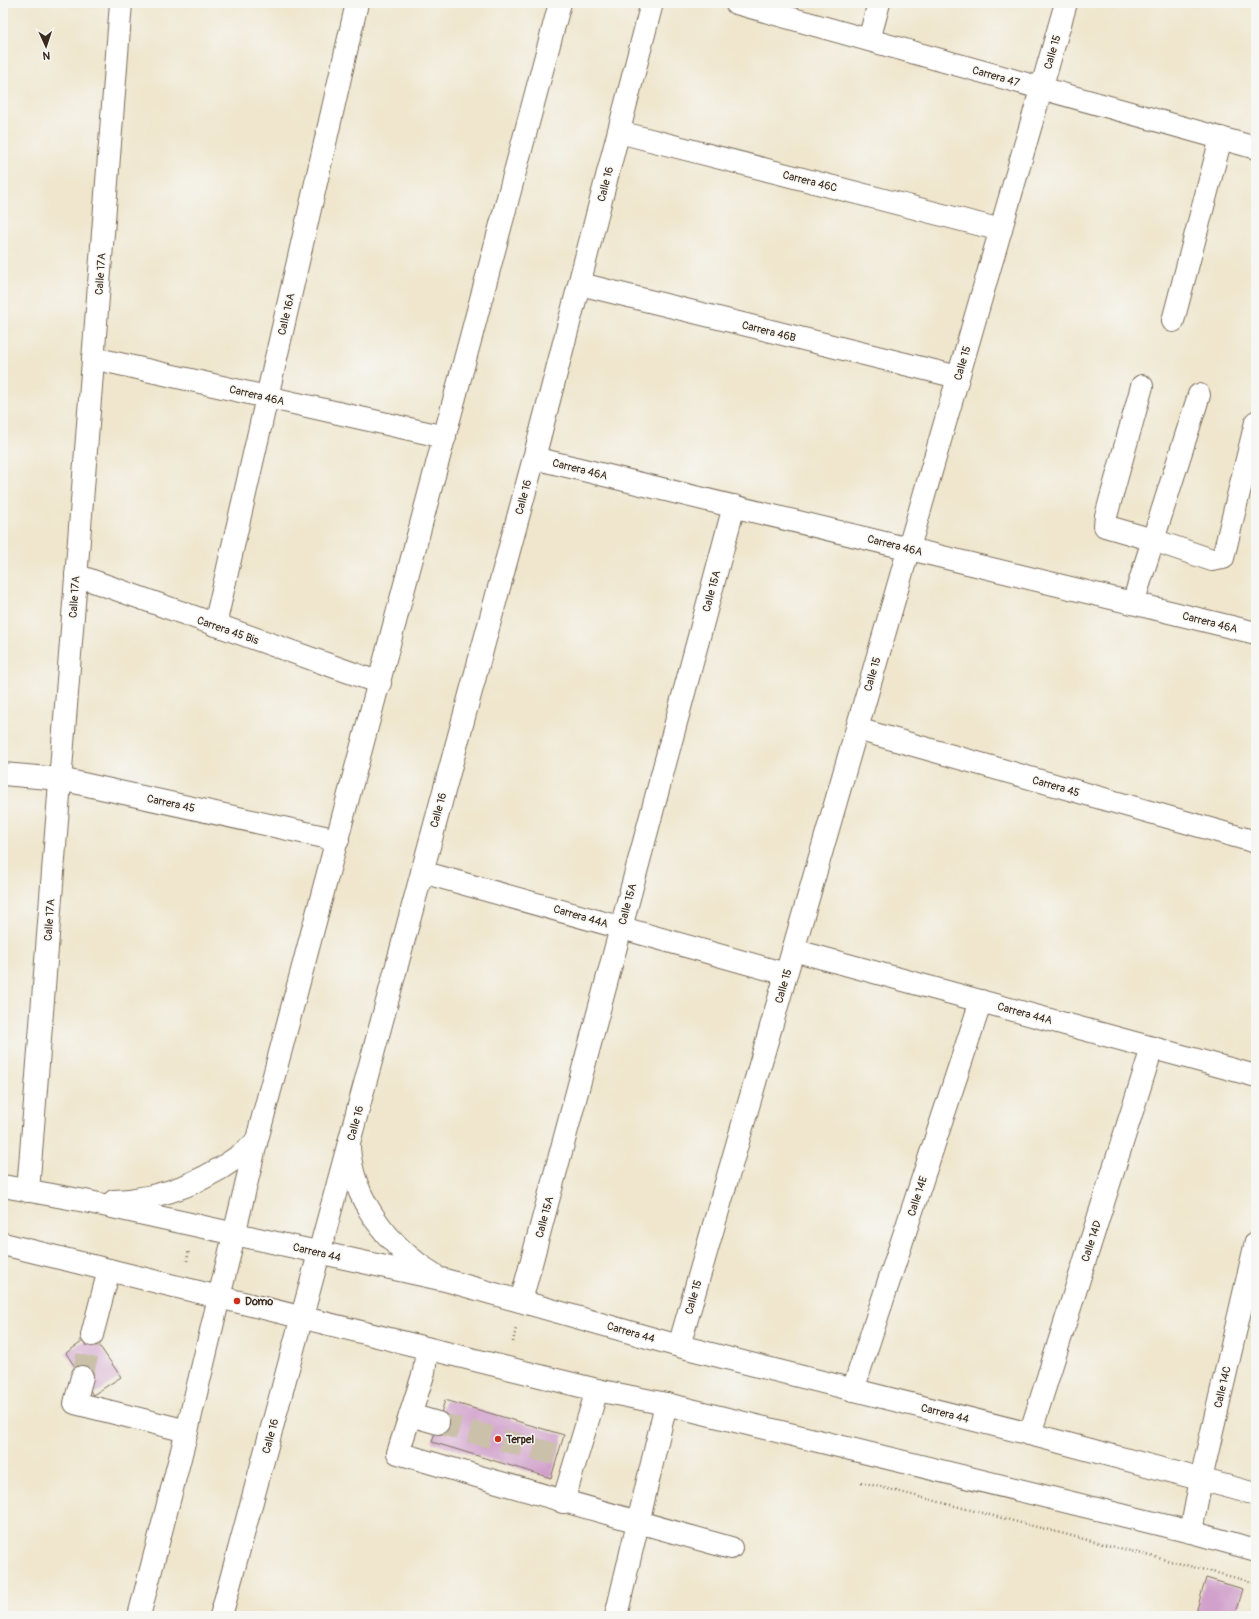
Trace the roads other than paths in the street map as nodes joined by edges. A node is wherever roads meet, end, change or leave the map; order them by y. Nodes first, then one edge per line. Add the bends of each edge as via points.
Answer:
1 (120, 3) edge
2 (357, 3) edge
3 (560, 3) edge
4 (652, 3) edge
5 (736, 3) edge
6 (879, 3) edge
7 (1066, 3) edge
8 (869, 40) junction
9 (1041, 89) junction
10 (619, 132) junction
11 (1221, 138) junction
12 (1256, 148) edge
13 (1001, 230) junction
14 (580, 284) junction
15 (1173, 321) dead end
16 (93, 358) junction
17 (958, 377) junction
18 (1142, 386) dead end
19 (1199, 395) dead end
20 (267, 397) junction
21 (1256, 422) edge
22 (445, 437) junction
23 (534, 458) junction
24 (734, 506) junction
25 (1154, 540) junction
26 (909, 549) junction
27 (76, 575) junction
28 (1133, 603) junction
29 (215, 625) junction
30 (1256, 633) edge
31 (380, 683) junction
32 (856, 729) junction
33 (3, 774) edge
34 (60, 779) junction
35 (338, 840) junction
36 (1256, 842) edge
37 (422, 872) junction
38 (620, 927) junction
39 (793, 950) junction
40 (786, 974) junction
41 (981, 1001) junction
42 (1152, 1048) junction
43 (1256, 1076) edge
44 (256, 1143) junction
45 (349, 1146) junction
46 (3, 1186) edge
47 (28, 1191) junction
48 (85, 1201) junction
49 (234, 1234) junction
50 (1256, 1242) edge
51 (3, 1244) edge
52 (320, 1253) junction
53 (109, 1270) junction
54 (445, 1280) junction
55 (219, 1298) junction
56 (521, 1301) junction
57 (302, 1318) junction
58 (92, 1335) tunnel mouth
59 (679, 1346) junction
60 (427, 1349) junction
61 (82, 1377) tunnel mouth
62 (597, 1390) junction
63 (853, 1390) junction
64 (666, 1404) junction
65 (410, 1415) junction
66 (438, 1423) tunnel mouth
67 (187, 1431) junction
68 (1030, 1434) junction
69 (1201, 1479) junction
70 (1256, 1494) edge
71 (563, 1502) junction
72 (638, 1521) junction
73 (1191, 1532) junction
74 (731, 1548) dead end
75 (1256, 1550) edge
76 (139, 1616) edge
77 (221, 1616) edge
78 (616, 1616) edge

1 - 16 street, Calle 17A
2 - 20 street, Calle 16A
3 - 22 street
4 - 10 street, Calle 16
5 - 8 street, Carrera 47
6 - 8 street
7 - 9 street, Calle 15
8 - 9 street, Carrera 47
9 - 11 street, Carrera 47
9 - 13 street, Calle 15
10 - 13 street, Carrera 46C
10 - 14 street, Calle 16
11 - 12 street, Carrera 47
11 - 15 street
13 - 17 street, Calle 15
14 - 17 street, Carrera 46B
14 - 23 street, Calle 16
16 - 20 street, Carrera 46A
16 - 27 street, Calle 17A
17 - 26 street, Calle 15
18 - 25 street via 1105,526
19 - 25 street
20 - 22 street, Carrera 46A
20 - 29 street, Calle 16A
21 - 25 street via 1223,558 1212,560
22 - 31 street
23 - 24 street, Carrera 46A
23 - 37 street, Calle 16
24 - 26 street, Carrera 46A
24 - 38 street, Calle 15A
25 - 28 street
26 - 28 street, Carrera 46A
26 - 32 street, Calle 15
27 - 29 street, Carrera 45 Bis
27 - 34 street, Calle 17A
28 - 30 street, Carrera 46A
29 - 31 street, Carrera 45 Bis
31 - 35 street
32 - 36 street, Carrera 45
32 - 39 street, Calle 15
33 - 34 street, Carrera 45
34 - 35 street, Carrera 45
34 - 47 street, Calle 17A
35 - 44 street
37 - 38 street, Carrera 44A
37 - 45 street, Calle 16
38 - 40 street, Carrera 44A
38 - 56 street, Calle 15A
39 - 40 street, Calle 15
39 - 41 street, Carrera 44A
40 - 59 street, Calle 15
41 - 42 street, Carrera 44A
41 - 63 street, Calle 14E
42 - 43 street, Carrera 44A
42 - 68 street, Calle 14D
44 - 48 street via 226,1166 176,1190 122,1201
44 - 49 street
45 - 52 street, Calle 16
45 - 54 street via 350,1160 358,1187 379,1225 409,1257
46 - 47 street, Carrera 44
47 - 48 street, Carrera 44
48 - 49 street, Carrera 44
49 - 52 street, Carrera 44
49 - 55 street
50 - 69 street, Calle 14C
51 - 53 street
52 - 54 street, Carrera 44
52 - 57 street, Calle 16
53 - 55 street
53 - 58 street
54 - 56 street, Carrera 44
55 - 57 street
55 - 67 street
56 - 59 street, Carrera 44
57 - 60 street
57 - 77 street, Calle 16
59 - 63 street, Carrera 44
60 - 62 street
60 - 65 street via 424,1372
61 - 67 street via 75,1403
62 - 64 street
62 - 71 street via 567,1457
63 - 68 street, Carrera 44
64 - 72 street
64 - 73 street
65 - 66 street
65 - 71 street via 398,1453
67 - 76 street
68 - 69 street, Carrera 44
69 - 70 street, Carrera 44
69 - 73 street, Calle 14C
71 - 72 street
72 - 74 street
72 - 78 street
73 - 75 street

